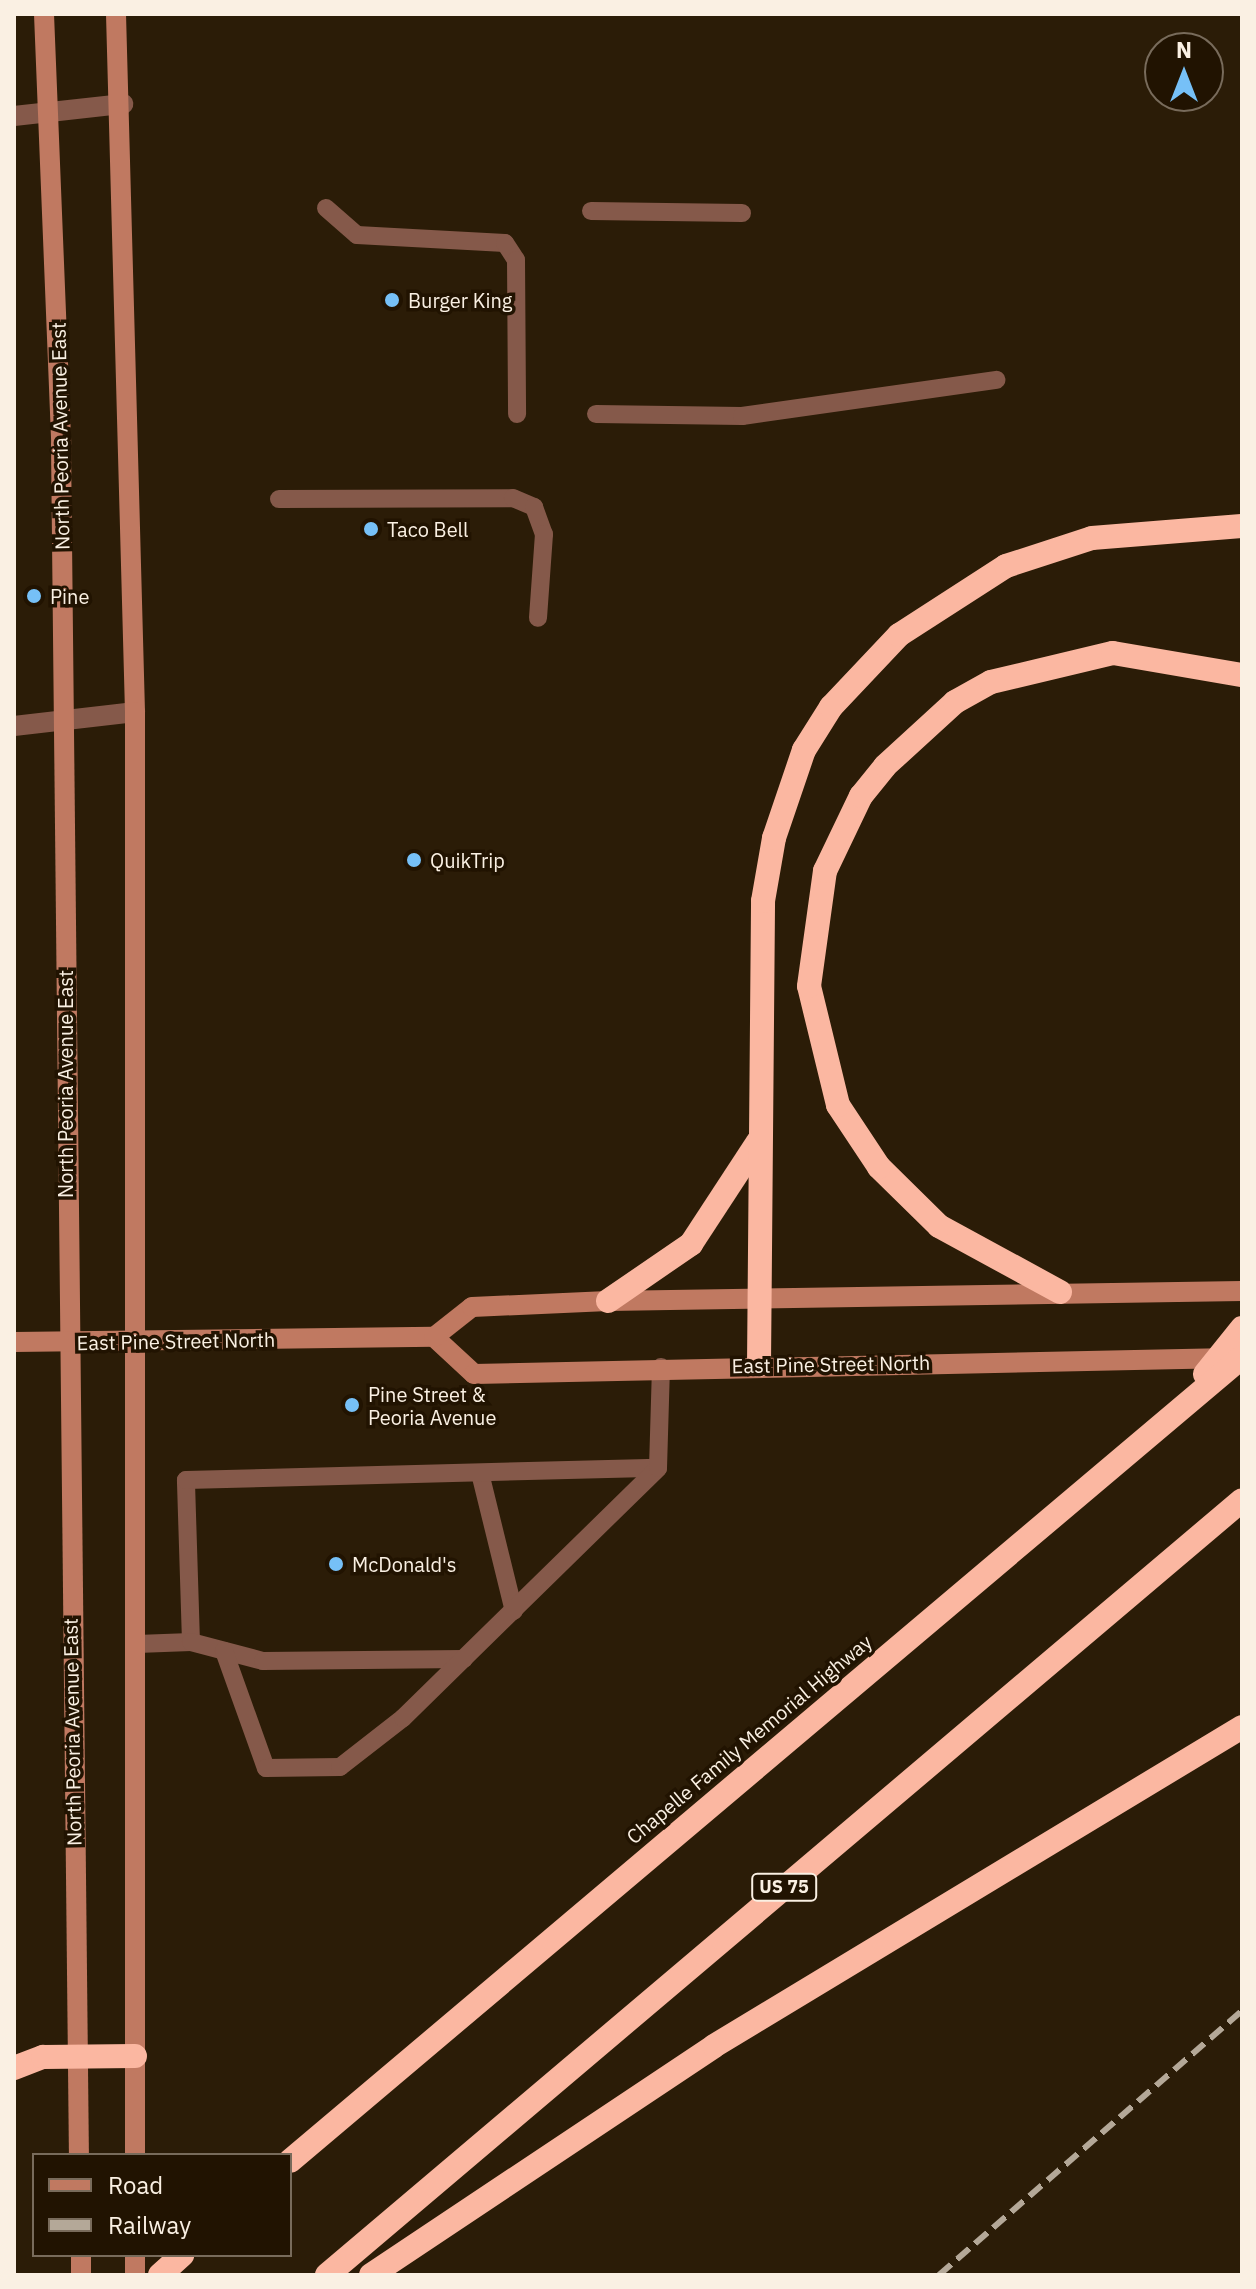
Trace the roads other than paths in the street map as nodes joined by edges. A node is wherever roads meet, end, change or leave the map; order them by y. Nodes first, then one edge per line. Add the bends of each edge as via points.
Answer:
1 (44, 14) edge
2 (116, 14) edge
3 (123, 104) junction
4 (14, 116) edge
5 (52, 116) junction
6 (326, 208) dead end
7 (591, 211) dead end
8 (742, 213) dead end
9 (996, 380) dead end
10 (517, 414) dead end
11 (596, 414) dead end
12 (279, 499) dead end
13 (1242, 526) edge
14 (538, 618) dead end
15 (1242, 675) edge
16 (135, 712) junction
17 (14, 726) edge
18 (66, 726) junction
19 (758, 1141) junction
20 (1242, 1291) edge
21 (1060, 1292) junction
22 (759, 1296) junction
23 (608, 1301) junction
24 (1242, 1328) edge
25 (434, 1337) junction
26 (14, 1342) edge
27 (66, 1342) junction
28 (138, 1342) junction
29 (1242, 1357) edge
30 (759, 1365) junction
31 (661, 1367) junction
32 (1171, 1417) junction
33 (658, 1468) junction
34 (480, 1473) junction
35 (1242, 1500) edge
36 (514, 1611) junction
37 (191, 1642) junction
38 (137, 1644) junction
39 (224, 1651) junction
40 (464, 1659) junction
41 (1242, 1727) edge
42 (77, 2056) junction
43 (135, 2056) junction
44 (14, 2068) edge
45 (79, 2153) edge
46 (135, 2153) edge
47 (292, 2159) edge
48 (180, 2257) edge
49 (160, 2275) edge
50 (327, 2275) edge
51 (371, 2275) edge

1 - 5 main road, North Peoria Avenue East
2 - 3 main road
3 - 5 street
3 - 16 main road
4 - 5 street
5 - 18 main road, North Peoria Avenue East
6 - 10 lane via 357,235 505,243 516,260
7 - 8 lane
9 - 11 lane via 742,416
12 - 14 lane via 513,498 534,507 544,534
13 - 19 highway via 1092,538 1006,566 899,635 831,707 788,787 771,851 763,901
15 - 21 highway via 1113,653 991,682 955,702 885,766 861,796 825,871 809,986 838,1105 879,1167 939,1226
16 - 18 street
16 - 28 main road
17 - 18 street
18 - 27 main road, North Peoria Avenue East
19 - 22 highway
19 - 23 highway via 691,1244
20 - 21 main road
21 - 22 main road
22 - 23 main road
22 - 30 highway
23 - 25 main road via 472,1307
24 - 32 highway
25 - 28 main road, East Pine Street North
25 - 31 main road, East Pine Street North via 474,1374
26 - 27 main road, East Pine Street North
27 - 28 main road, East Pine Street North
27 - 42 main road, North Peoria Avenue East
28 - 38 main road
29 - 30 main road, East Pine Street North
29 - 32 highway, Chapelle Family Memorial Highway
30 - 31 main road, East Pine Street North
31 - 33 lane
32 - 47 highway, Chapelle Family Memorial Highway
33 - 34 lane
33 - 36 lane
34 - 36 lane
34 - 37 lane via 186,1480
35 - 50 highway, US 75
36 - 40 lane
37 - 38 lane
37 - 39 lane
38 - 43 main road
39 - 40 lane via 263,1661
39 - 40 lane via 266,1768 340,1767
41 - 51 highway via 714,2046
42 - 43 highway
42 - 44 highway
42 - 45 main road, North Peoria Avenue East
43 - 46 main road
48 - 49 highway

